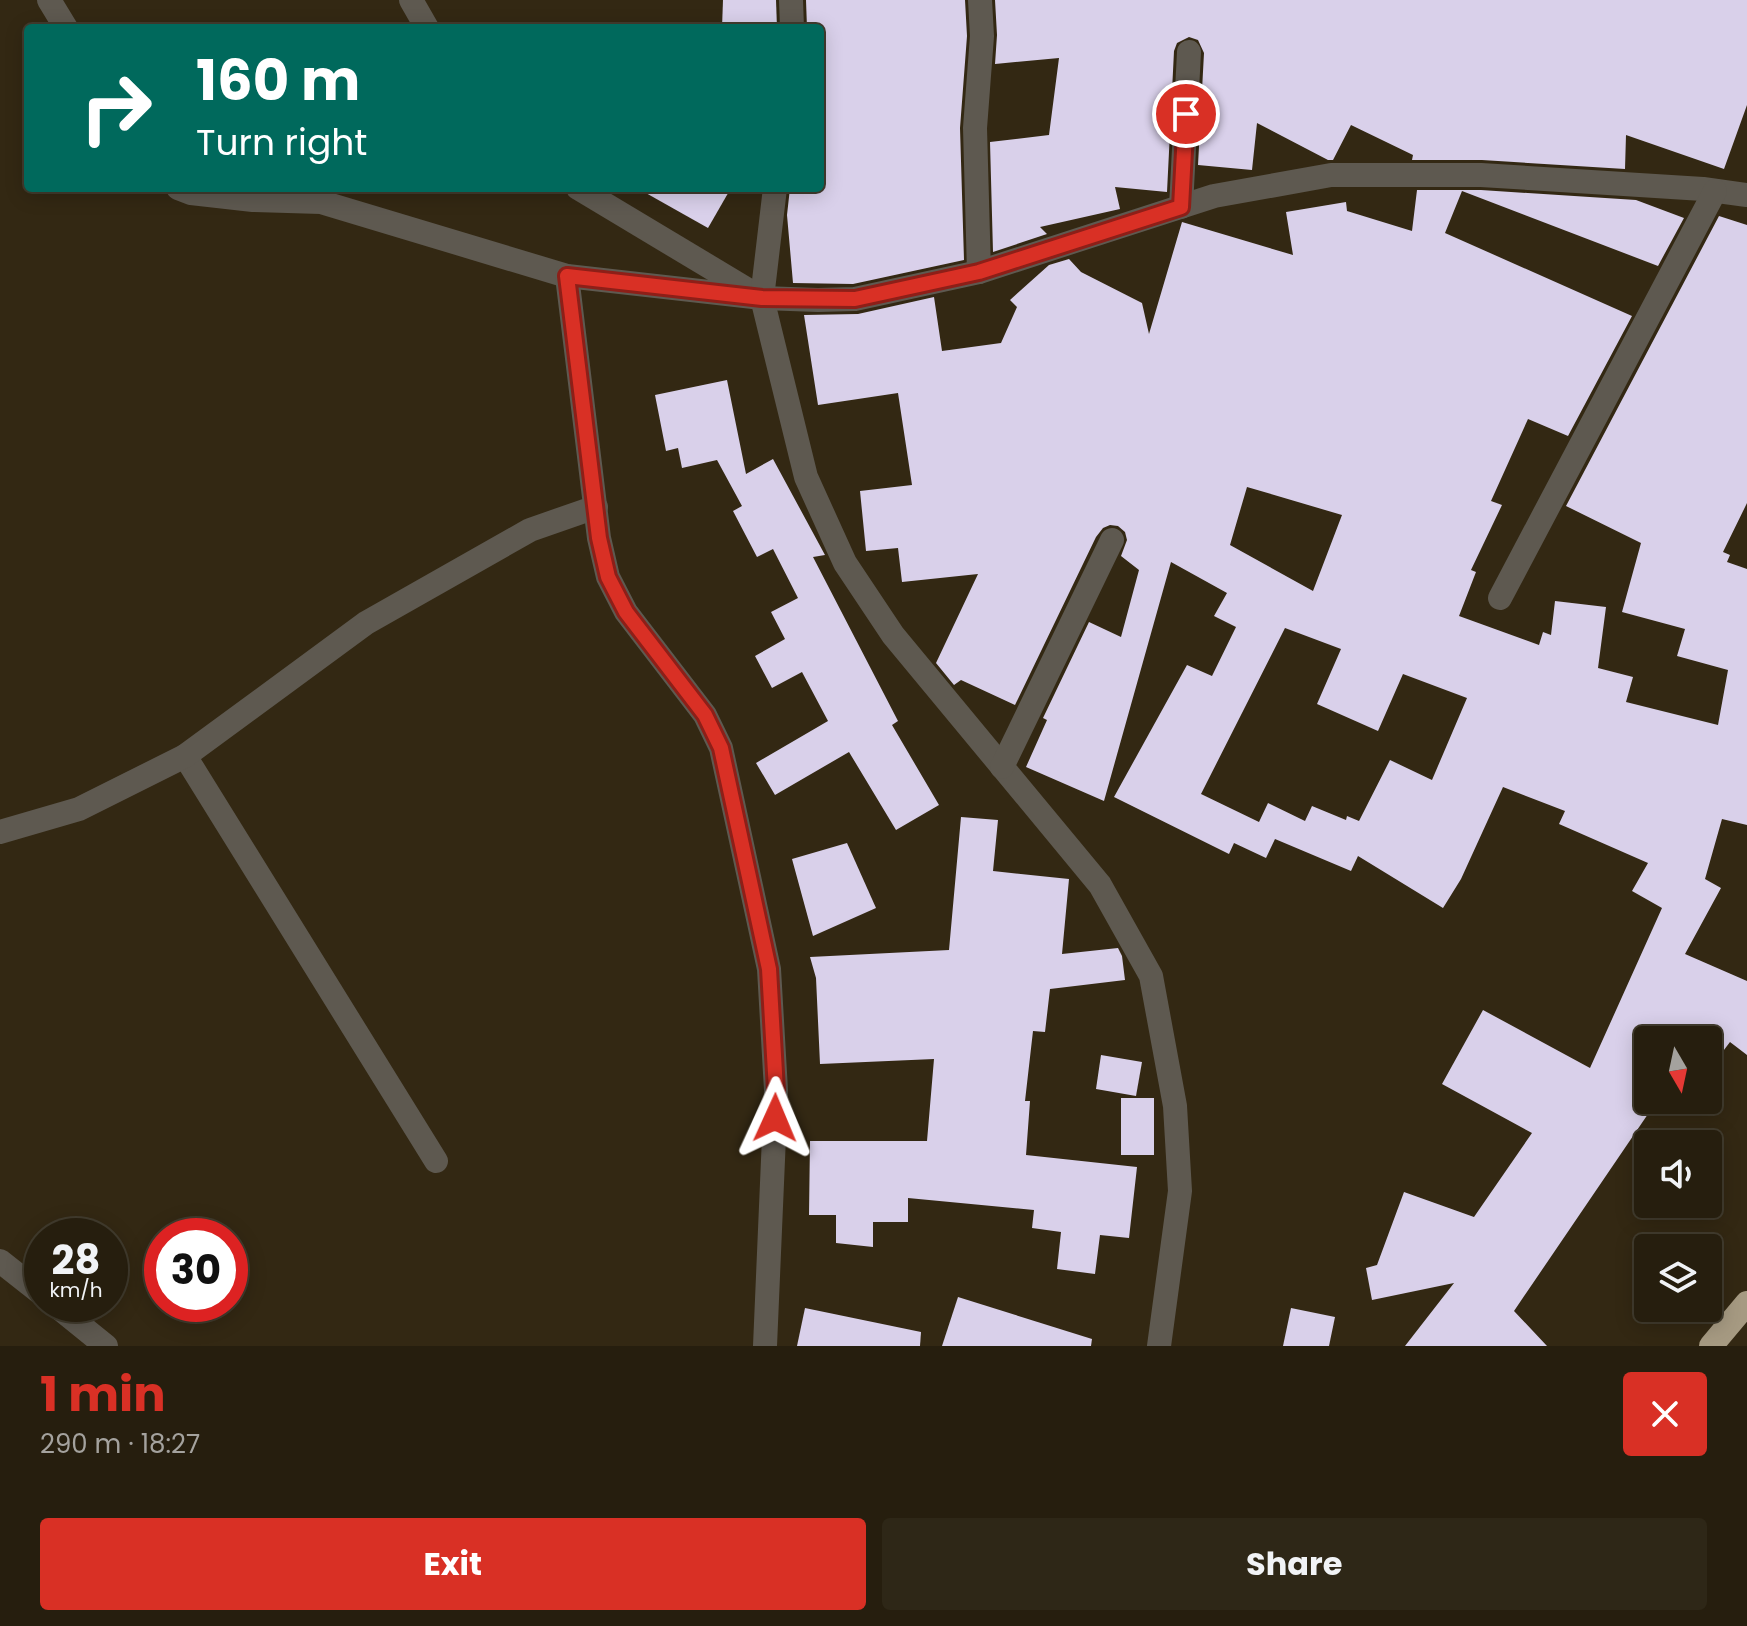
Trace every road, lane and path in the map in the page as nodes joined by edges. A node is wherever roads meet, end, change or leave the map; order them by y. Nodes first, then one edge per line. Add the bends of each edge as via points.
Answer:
1 (49, 0) edge
2 (411, 0) edge
3 (791, 0) edge
4 (980, 0) edge
5 (64, 24) edge
6 (425, 24) edge
7 (792, 24) edge
8 (1189, 52) dead end
9 (1715, 191) junction
10 (188, 192) edge
11 (585, 192) edge
12 (775, 192) edge
13 (1747, 195) edge
14 (1181, 207) junction
15 (979, 272) junction
16 (567, 276) junction
17 (762, 298) junction
18 (596, 507) junction
19 (1112, 540) dead end
20 (1500, 598) dead end
21 (185, 756) junction
22 (1002, 767) junction
23 (0, 832) edge
24 (436, 1161) dead end
25 (0, 1261) edge
26 (24, 1280) edge
27 (1747, 1303) edge
28 (76, 1322) edge
29 (106, 1346) edge
30 (765, 1346) edge
31 (1159, 1346) edge
32 (1711, 1346) edge

1 - 5 street
2 - 6 street
3 - 7 street
4 - 15 street via 975,128
8 - 14 street
9 - 13 street
9 - 14 street via 1481,175 1331,175
9 - 20 street
10 - 16 street via 321,202
11 - 17 street
12 - 17 street
14 - 15 street
15 - 17 street via 855,299
16 - 17 street
16 - 18 street
17 - 22 street via 806,477 845,563 893,635
18 - 21 street via 530,530 366,623
18 - 30 street via 608,577 626,612 705,715 721,748 769,969 776,1090
19 - 22 street
21 - 23 street via 79,809
21 - 24 street
22 - 31 street via 1100,885 1151,976 1175,1106 1180,1191
25 - 26 street
27 - 32 highway
28 - 29 street

